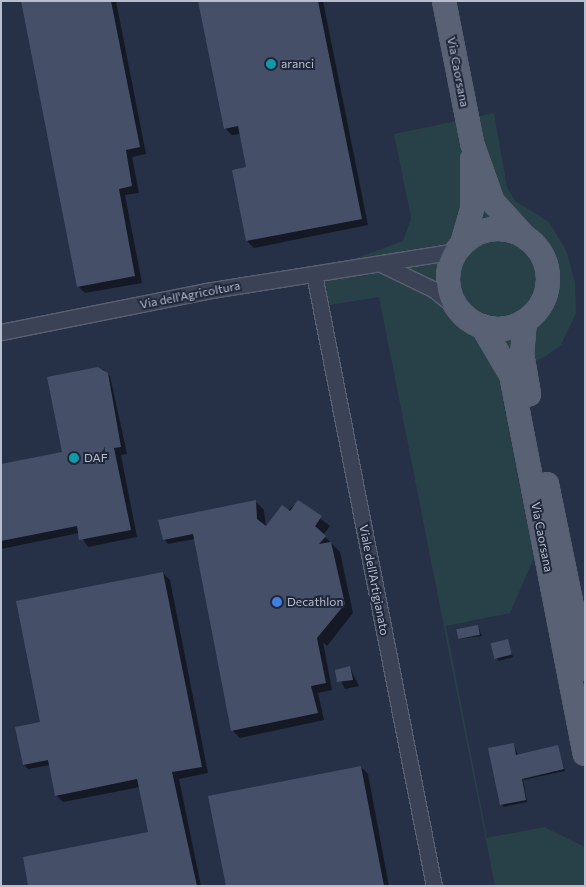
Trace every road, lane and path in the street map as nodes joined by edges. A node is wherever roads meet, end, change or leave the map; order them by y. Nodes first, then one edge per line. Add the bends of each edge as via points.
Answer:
1 (447, 4) edge
2 (472, 143) junction
3 (525, 237) junction
4 (459, 247) junction
5 (380, 264) junction
6 (314, 274) junction
7 (458, 308) junction
8 (526, 321) junction
9 (482, 326) junction
10 (1, 332) edge
11 (585, 669) edge
12 (585, 754) edge
13 (434, 886) edge

1 - 2 main road, Via Caorsana
2 - 3 main road via 492,202
2 - 4 main road via 472,208
3 - 4 main road via 492,229
3 - 8 main road via 536,247 548,274 542,303
4 - 5 street, Via dell'Agricoltura
4 - 7 main road via 448,280
5 - 6 street, Via dell'Agricoltura
5 - 7 street via 432,289
6 - 10 street, Via dell'Agricoltura
6 - 13 street, Viale dell'Artigianato
7 - 9 main road
8 - 9 main road via 512,327
8 - 11 main road, Via Caorsana via 524,369
9 - 12 main road, Via Caorsana via 511,375

